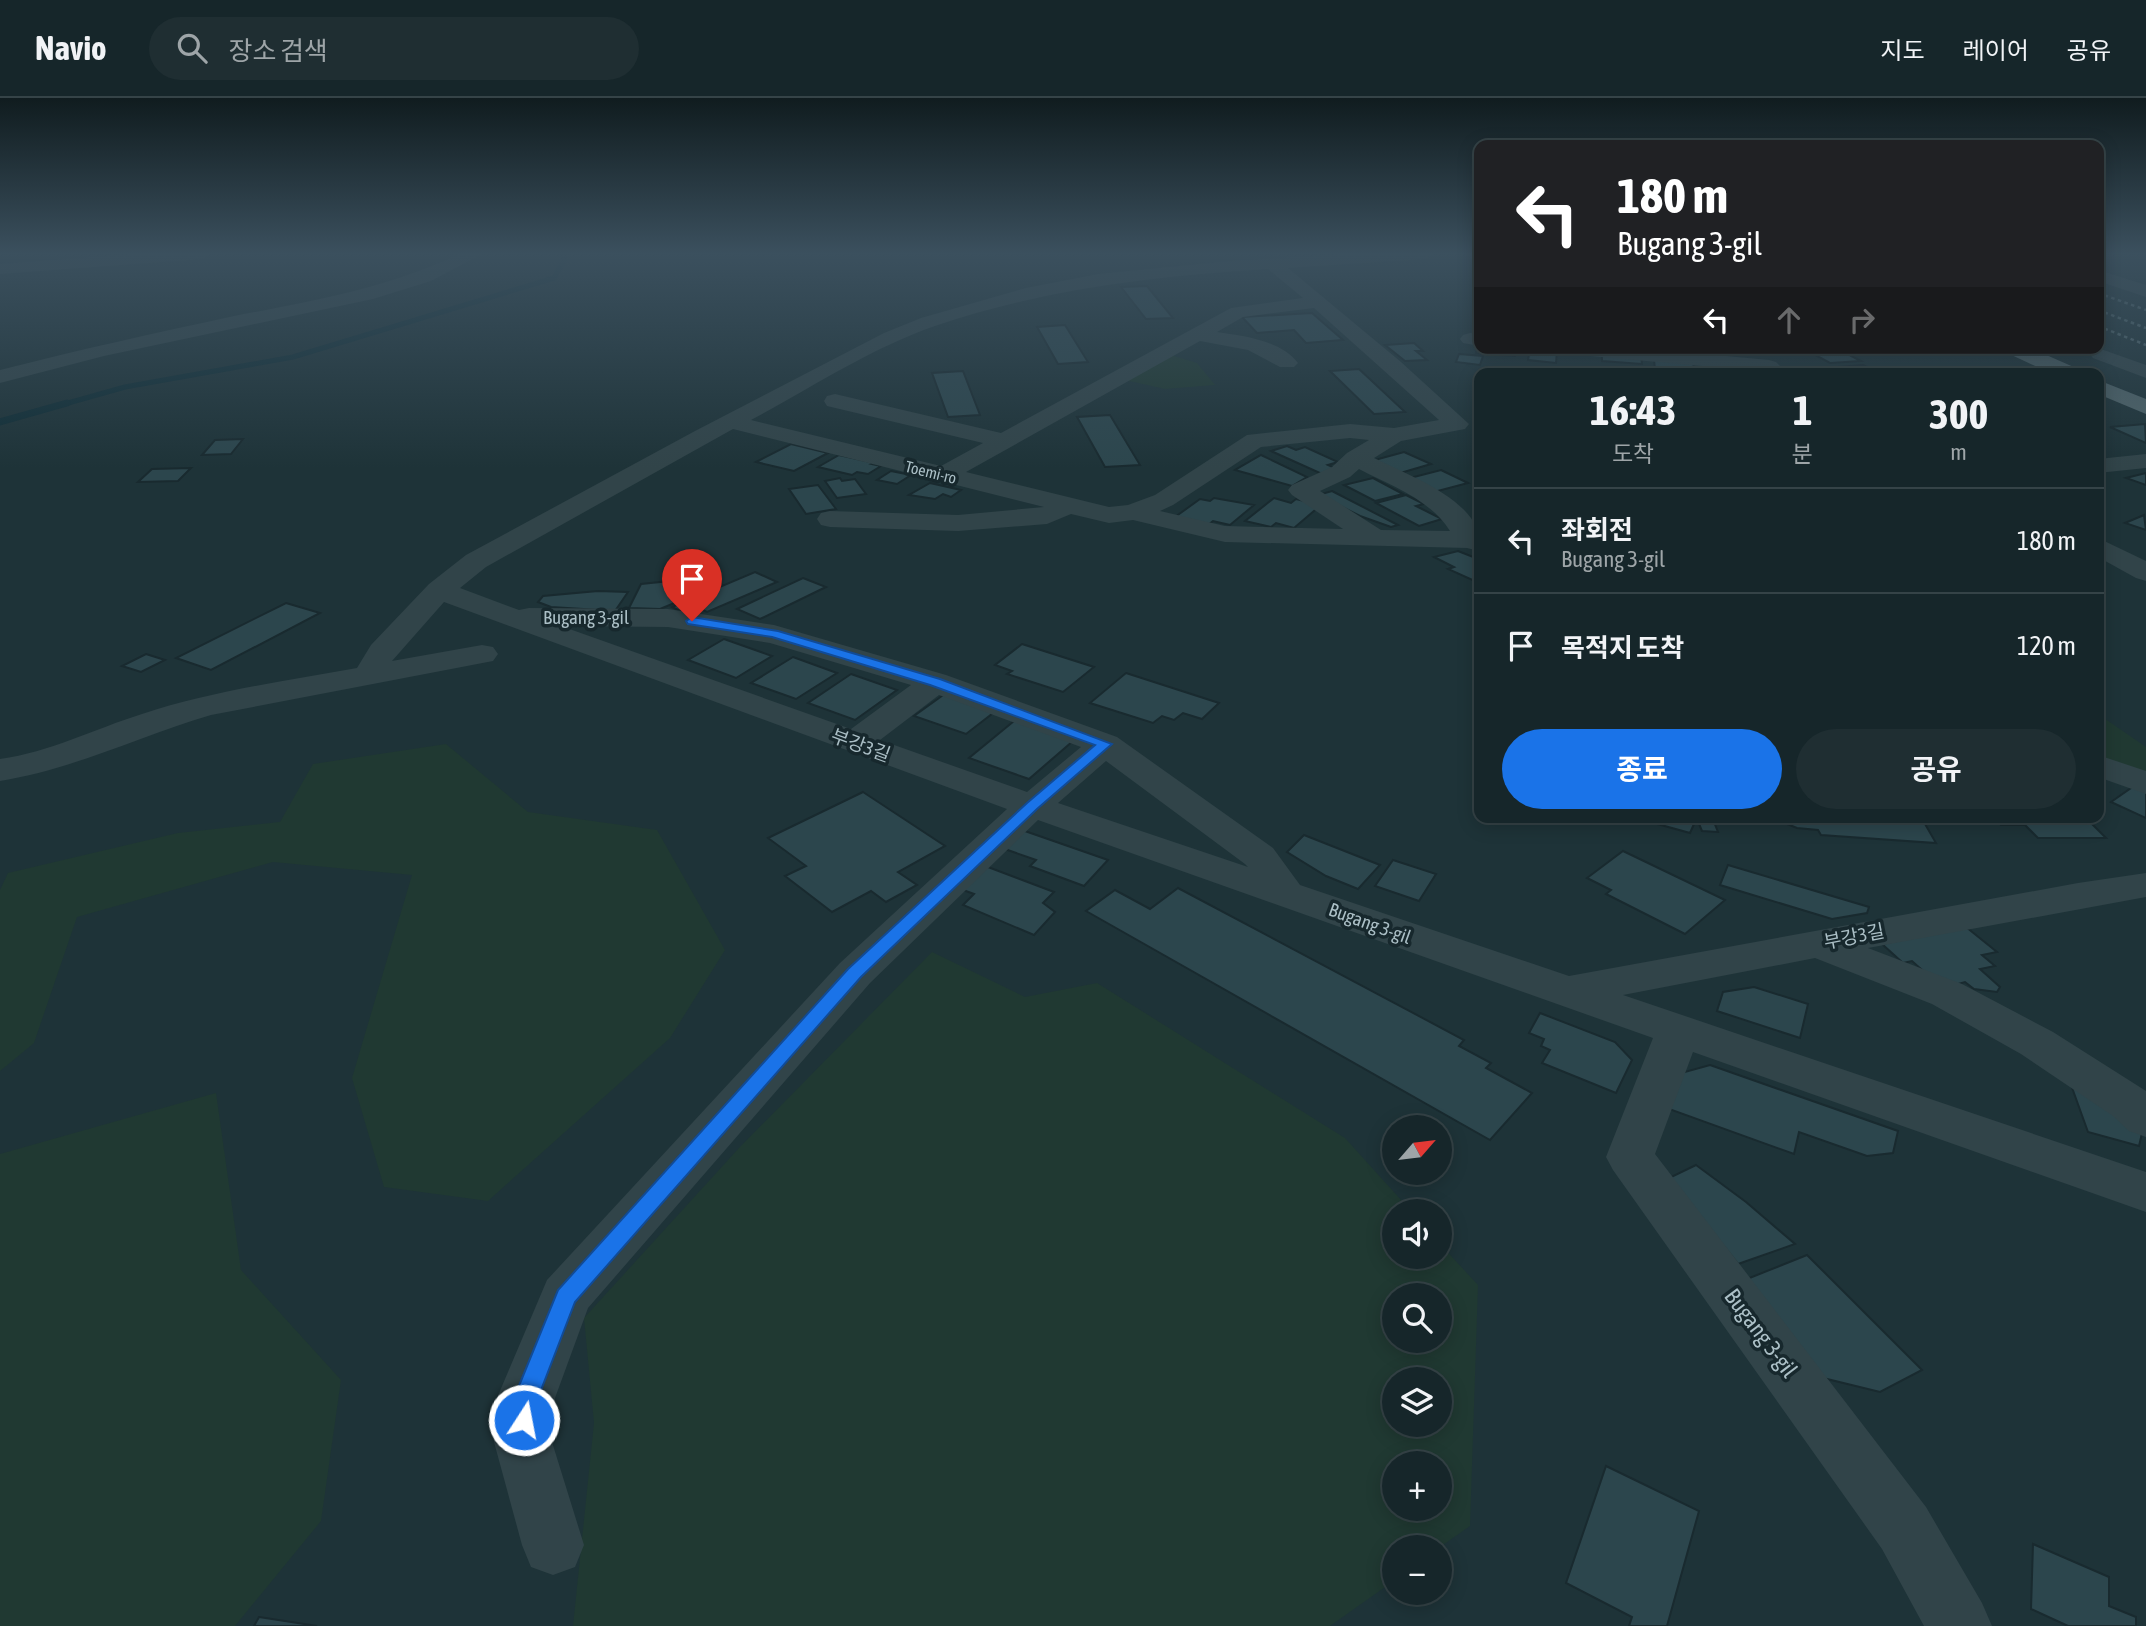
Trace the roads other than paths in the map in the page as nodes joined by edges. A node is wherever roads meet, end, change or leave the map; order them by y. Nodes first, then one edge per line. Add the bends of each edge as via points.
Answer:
1 (220, 325) edge
2 (924, 325) edge
3 (1212, 325) edge
4 (1347, 325) edge
5 (1195, 334) junction
6 (1624, 354) edge
7 (1747, 354) edge
8 (2025, 354) edge
9 (2100, 354) dead end
10 (1287, 363) dead end
11 (1756, 368) edge
12 (1772, 368) edge
13 (2057, 368) edge
14 (2146, 372) edge
15 (0, 377) edge
16 (2104, 389) edge
17 (835, 401) dead end
18 (2146, 407) edge
19 (903, 417) junction
20 (731, 422) junction
21 (1457, 424) junction
22 (1394, 435) junction
23 (867, 436) dead end
24 (1474, 436) edge
25 (1003, 441) junction
26 (1356, 458) junction
27 (2146, 461) edge
28 (2104, 465) edge
29 (943, 475) junction
30 (1067, 505) junction
31 (1133, 512) junction
32 (830, 519) dead end
33 (1378, 540) junction
34 (1474, 541) edge
35 (2104, 549) edge
36 (2146, 572) edge
37 (439, 590) junction
38 (510, 617) junction
39 (482, 654) dead end
40 (368, 675) junction
41 (935, 682) junction
42 (854, 743) junction
43 (1105, 744) junction
44 (2104, 767) edge
45 (0, 770) edge
46 (2146, 783) edge
47 (1032, 806) junction
48 (2146, 885) edge
49 (1285, 892) junction
50 (1817, 943) junction
51 (1563, 991) junction
52 (1678, 1031) junction
53 (2146, 1119) edge
54 (2146, 1192) edge
55 (553, 1545) dead end
56 (1959, 1626) edge

1 - 15 street
2 - 20 street via 891,337
3 - 5 street
4 - 21 street
5 - 10 street via 1251,338
5 - 25 street
6 - 11 street
7 - 12 street
8 - 13 main road
9 - 14 street
16 - 18 main road
17 - 19 street
19 - 23 street
19 - 25 street
20 - 29 street, Toemi-ro
20 - 37 street via 476,561
21 - 22 street, Toemi-ro
21 - 24 street
22 - 26 street, Toemi-ro
22 - 31 street, Toemi-ro via 1350,431 1255,440 1164,499
25 - 29 street
26 - 33 street via 1341,472 1301,489
26 - 34 street, Toemi-ro via 1450,510
27 - 28 street
29 - 30 street, Toemi-ro
30 - 31 street, Toemi-ro via 1109,515
30 - 32 street via 1047,516 958,523
31 - 33 street, Toemi-ro via 1225,534
33 - 34 street, Toemi-ro
35 - 36 street
37 - 38 street, 부강3길
37 - 40 street via 382,652
38 - 41 street, Bugang 3-gil via 601,615 740,627
38 - 42 street, 부강3길
39 - 40 street
40 - 45 street via 206,706 39,764
41 - 42 street
41 - 43 street, Bugang 3-gil
42 - 47 street, 부강3길
43 - 47 street
43 - 49 street, Bugang 3-gil via 1259,856
44 - 46 street
47 - 49 street, 부강3길
47 - 55 street via 855,973 566,1296 526,1398 523,1442
48 - 50 street, 부강3길
49 - 51 street, Bugang 3-gil
50 - 51 street, 부강3길
50 - 53 street via 1947,994 2037,1043
51 - 52 street, Bugang 3-gil
52 - 54 street, Bugang 3-gil
52 - 56 street, Bugang 3-gil via 1630,1157 1904,1528

